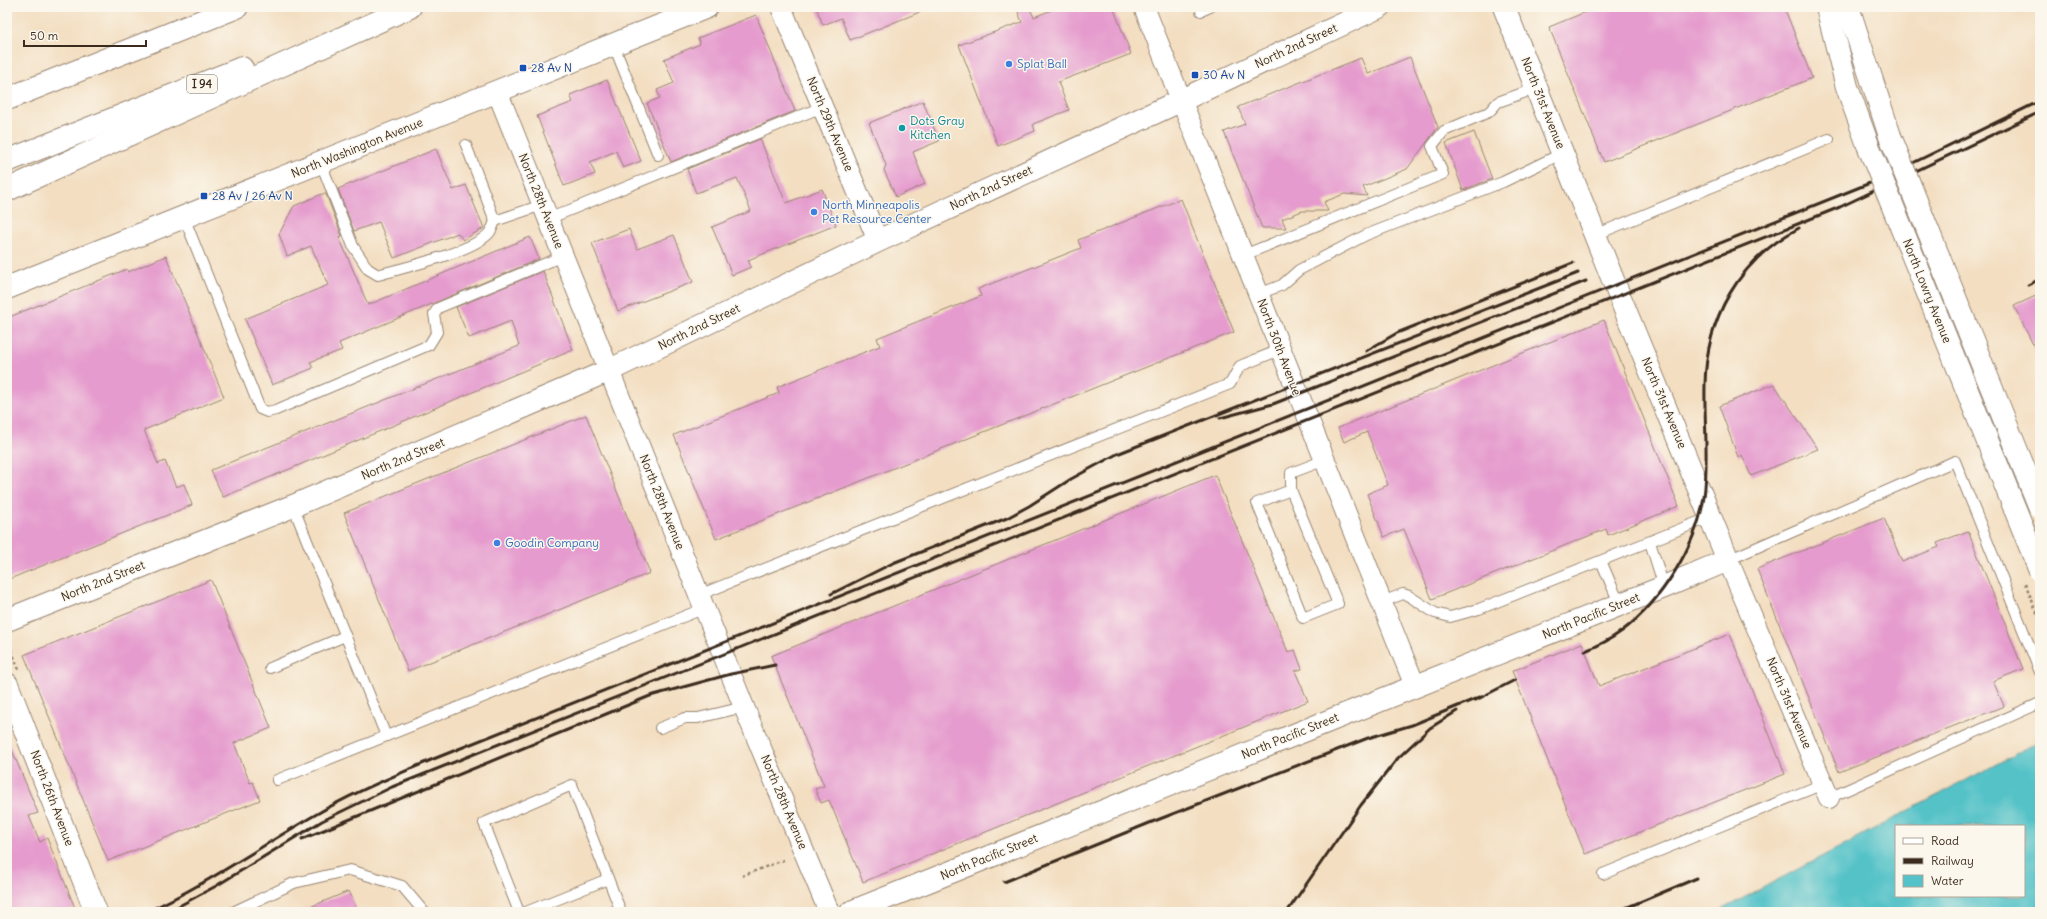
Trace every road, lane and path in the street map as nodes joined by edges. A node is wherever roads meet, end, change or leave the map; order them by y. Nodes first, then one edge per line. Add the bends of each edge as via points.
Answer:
1 (237, 7) edge
2 (397, 7) edge
3 (410, 7) edge
4 (707, 7) edge
5 (781, 7) edge
6 (1144, 7) edge
7 (1378, 7) edge
8 (1504, 7) edge
9 (1827, 7) edge
10 (1848, 7) edge
11 (614, 46) junction
12 (1537, 88) junction
13 (497, 91) junction
14 (7, 99) edge
15 (1182, 100) junction
16 (822, 107) junction
17 (1829, 139) dead end
18 (466, 145) dead end
19 (1563, 153) junction
20 (658, 155) dead end
21 (7, 161) edge
22 (321, 163) junction
23 (7, 190) edge
24 (545, 212) junction
25 (184, 217) junction
26 (495, 220) junction
27 (1595, 235) junction
28 (878, 241) junction
29 (563, 256) junction
30 (1244, 256) junction
31 (7, 288) edge
32 (1259, 294) junction
33 (1282, 349) junction
34 (610, 370) junction
35 (1324, 460) junction
36 (1291, 490) junction
37 (293, 506) junction
38 (2040, 508) edge
39 (1711, 516) junction
40 (1650, 542) junction
41 (1728, 560) junction
42 (1601, 561) junction
43 (2040, 571) edge
44 (1664, 587) junction
45 (702, 602) junction
46 (1382, 602) junction
47 (1620, 605) junction
48 (7, 620) edge
49 (345, 636) junction
50 (270, 668) dead end
51 (2040, 672) edge
52 (7, 684) edge
53 (1415, 686) junction
54 (2040, 703) edge
55 (744, 707) junction
56 (660, 728) dead end
57 (386, 736) junction
58 (277, 780) dead end
59 (1826, 791) junction
60 (789, 865) dead end
61 (1603, 874) dead end
62 (742, 876) dead end
63 (608, 879) junction
64 (96, 912) edge
65 (233, 912) edge
66 (424, 912) edge
67 (519, 912) edge
68 (526, 912) edge
69 (621, 912) edge
70 (829, 912) edge
71 (850, 912) edge

1 - 14 main road
2 - 21 main road, I 94
3 - 23 main road
4 - 11 main road, North Washington Avenue
5 - 16 street, North 29th Avenue
6 - 15 street, North 30th Avenue
7 - 15 main road, North 2nd Street
8 - 12 main road, North 31st Avenue
9 - 43 main road, North Lowry Avenue, bridge via 1847,87 1868,145
10 - 38 main road, North Lowry Avenue, bridge via 1890,136
11 - 13 main road, North Washington Avenue
11 - 20 lane
12 - 19 main road, North 31st Avenue
12 - 30 lane via 1498,102 1489,112 1444,131 1432,146 1443,174
13 - 22 main road, North Washington Avenue
13 - 24 street, North 28th Avenue
15 - 28 main road, North 2nd Street
15 - 30 street, North 30th Avenue
16 - 24 lane
16 - 28 street, North 29th Avenue
17 - 27 lane
18 - 26 lane
19 - 27 main road, North 31st Avenue
19 - 32 lane via 1503,182 1366,235 1299,270 1282,285
22 - 25 main road, North Washington Avenue
22 - 26 lane via 353,246 368,269 378,275 452,253 475,243 490,232
24 - 26 lane
24 - 29 street, North 28th Avenue
25 - 29 lane via 260,409 266,412 429,345 437,332 434,314 438,308
25 - 31 main road, North Washington Avenue
27 - 39 main road, North 31st Avenue
28 - 34 main road, North 2nd Street
29 - 34 street, North 28th Avenue
30 - 32 street, North 30th Avenue
32 - 33 street, North 30th Avenue
33 - 35 street, North 30th Avenue via 1293,384
33 - 45 lane via 1240,366 1230,384
34 - 37 main road, North 2nd Street
34 - 45 street, North 28th Avenue
35 - 36 lane via 1291,473
35 - 46 street, North 30th Avenue
36 - 36 lane via 1338,604 1303,618 1257,503
37 - 48 main road, North 2nd Street
37 - 49 lane
39 - 40 lane
39 - 41 main road, North 31st Avenue
40 - 42 lane
40 - 44 lane
41 - 44 main road, North Pacific Street
41 - 51 lane via 1955,461
41 - 59 street, North 31st Avenue
42 - 46 lane via 1479,609 1450,617 1435,613 1403,594
42 - 47 lane
44 - 47 main road, North Pacific Street
45 - 55 street, North 28th Avenue
45 - 57 lane
46 - 53 street, North 30th Avenue
47 - 53 main road, North Pacific Street
49 - 50 lane
49 - 57 lane
52 - 64 main road, North 26th Avenue
53 - 71 main road, North Pacific Street
54 - 59 lane
55 - 56 lane via 698,718 685,718
55 - 70 street, North 28th Avenue
57 - 58 lane
59 - 61 lane
60 - 62 path via 786,858
63 - 67 lane via 572,785 484,823
63 - 68 lane
63 - 69 lane
65 - 66 lane via 294,883 350,870 402,886

